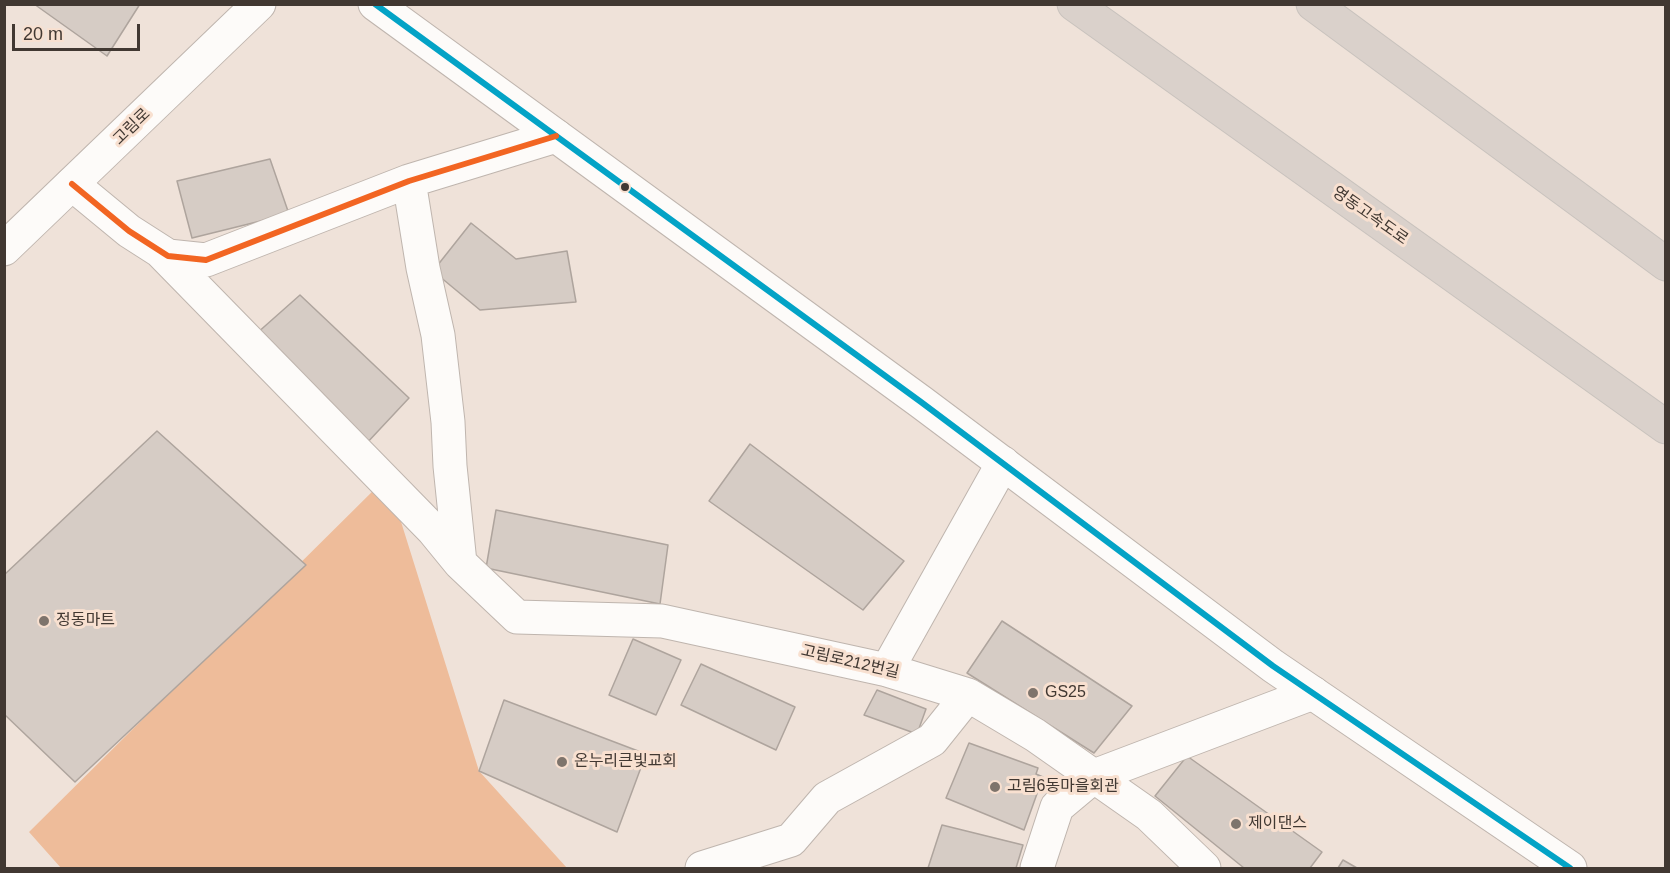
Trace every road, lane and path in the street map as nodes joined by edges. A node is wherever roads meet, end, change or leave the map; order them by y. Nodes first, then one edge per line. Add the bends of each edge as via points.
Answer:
1 (259, 4) edge
2 (375, 4) edge
3 (1074, 4) edge
4 (1313, 4) edge
5 (556, 136) junction
6 (409, 181) junction
7 (72, 184) junction
8 (4, 249) edge
9 (161, 252) junction
10 (1665, 264) edge
11 (1665, 427) edge
12 (1004, 463) junction
13 (460, 563) junction
14 (887, 670) junction
15 (1313, 693) junction
16 (968, 695) junction
17 (1094, 776) junction
18 (702, 868) edge
19 (1037, 868) edge
20 (1204, 868) edge
21 (1570, 868) edge

1 - 7 street, 고림로
2 - 5 street
3 - 11 highway, 영동고속도로
4 - 10 highway
5 - 6 street
5 - 12 street
6 - 9 street via 206,260
6 - 13 street via 438,335
7 - 8 street, 고림로
7 - 9 street
9 - 13 street, 고림로212번길 via 433,530
12 - 14 street
12 - 15 street
13 - 14 street, 고림로212번길 via 517,617 662,621
14 - 16 street, 고림로212번길
15 - 17 street
15 - 21 street
16 - 17 street, 고림로212번길
16 - 18 street via 932,740 827,798 791,840
17 - 19 street via 1057,807
17 - 20 street, 고림로212번길 via 1149,815

